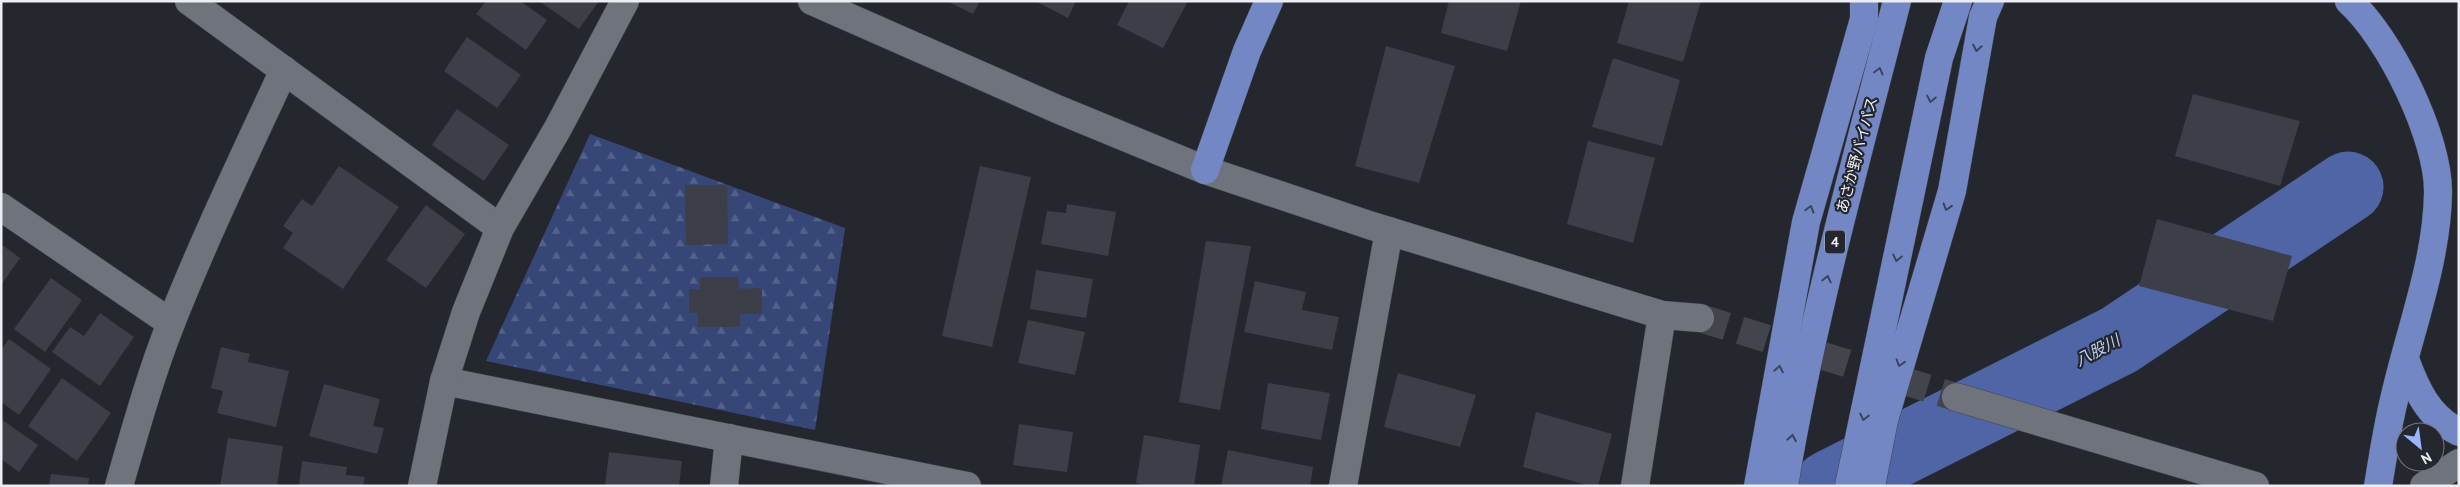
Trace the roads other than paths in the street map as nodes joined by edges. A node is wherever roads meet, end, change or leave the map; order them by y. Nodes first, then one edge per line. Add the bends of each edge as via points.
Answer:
1 (189, 1) edge
2 (625, 1) edge
3 (812, 1) edge
4 (1269, 1) edge
5 (1864, 1) edge
6 (1898, 1) edge
7 (1958, 1) edge
8 (1990, 1) edge
9 (2349, 1) edge
10 (284, 70) junction
11 (1205, 170) junction
12 (1, 207) edge
13 (500, 228) junction
14 (1389, 231) junction
15 (1662, 315) junction
16 (1700, 318) tunnel mouth
17 (171, 323) junction
18 (2405, 358) junction
19 (444, 381) junction
20 (1956, 397) tunnel mouth
21 (2459, 432) edge
22 (729, 438) junction
23 (2459, 463) edge
24 (119, 486) edge
25 (422, 486) edge
26 (724, 486) edge
27 (967, 486) edge
28 (1344, 486) edge
29 (1635, 486) edge
30 (1758, 486) edge
31 (1784, 486) edge
32 (1849, 486) edge
33 (1871, 486) edge
34 (2255, 486) edge
35 (2378, 486) edge
36 (2424, 486) edge

1 - 10 street
2 - 13 street via 558,128
3 - 11 street
4 - 11 highway via 1247,51
30 -> 5 highway via 1806,222 1864,19
31 -> 6 highway, あさか野バイパス / 4 via 1793,431 1842,215
7 -> 32 highway via 1940,58
8 -> 33 highway via 1983,16 1952,192 1884,420
9 - 18 highway via 2378,32 2405,81 2421,117 2436,175 2435,228
10 - 13 street
10 - 17 street
11 - 14 street
12 - 17 street
13 - 19 street via 466,312
14 - 15 street
14 - 28 street
15 - 16 street
15 - 29 street
17 - 24 street via 144,398
18 - 21 highway via 2424,402 2435,417
18 - 35 highway via 2393,401
19 - 22 street
19 - 25 street
20 - 34 street
22 - 26 street
22 - 27 street
23 - 36 street

